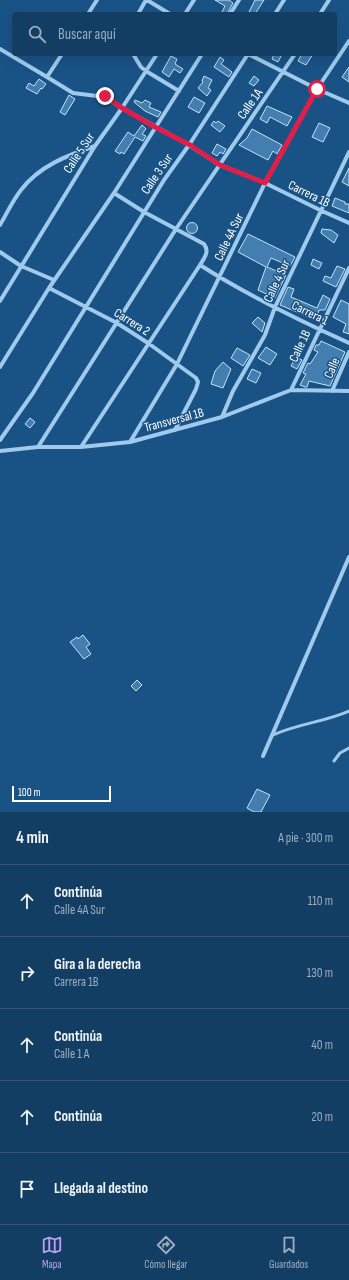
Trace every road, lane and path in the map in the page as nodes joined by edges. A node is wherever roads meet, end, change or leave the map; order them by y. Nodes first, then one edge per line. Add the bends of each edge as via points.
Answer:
1 (97, 0) edge
2 (147, 0) edge
3 (194, 0) edge
4 (239, 0) edge
5 (284, 0) edge
6 (329, 0) edge
7 (89, 12) edge
8 (139, 12) edge
9 (167, 12) edge
10 (186, 12) edge
11 (231, 12) edge
12 (275, 12) edge
13 (321, 12) edge
14 (349, 41) edge
15 (0, 50) edge
16 (61, 56) edge
17 (134, 56) edge
18 (156, 56) edge
19 (201, 56) edge
20 (247, 56) edge
21 (252, 56) edge
22 (294, 56) edge
23 (146, 71) junction
24 (284, 72) junction
25 (47, 77) junction
26 (317, 89) junction
27 (178, 91) junction
28 (349, 103) edge
29 (122, 108) junction
30 (155, 127) junction
31 (190, 145) junction
32 (95, 146) junction
33 (349, 152) edge
34 (220, 165) junction
35 (265, 183) junction
36 (114, 194) junction
37 (322, 211) junction
38 (144, 212) junction
39 (349, 223) edge
40 (0, 224) edge
41 (176, 229) junction
42 (0, 252) edge
43 (21, 266) junction
44 (200, 266) junction
45 (349, 268) edge
46 (220, 278) junction
47 (54, 280) junction
48 (49, 288) junction
49 (0, 301) edge
50 (86, 306) junction
51 (275, 307) junction
52 (117, 323) junction
53 (319, 329) junction
54 (349, 343) edge
55 (148, 344) junction
56 (349, 352) edge
57 (177, 364) junction
58 (0, 367) edge
59 (291, 390) junction
60 (332, 391) junction
61 (349, 391) edge
62 (222, 417) junction
63 (175, 430) junction
64 (0, 440) edge
65 (130, 442) junction
66 (38, 447) junction
67 (81, 447) junction
68 (0, 451) edge
69 (349, 556) edge
70 (349, 711) edge
71 (272, 735) junction
72 (349, 748) edge
73 (263, 756) dead end
74 (334, 761) dead end

1 - 7 street
2 - 8 street
2 - 9 street
3 - 10 street
4 - 11 street
5 - 12 street
6 - 13 street
14 - 26 street, Calle 4A Sur
15 - 25 street
16 - 25 street
17 - 23 street
18 - 23 street, Calle 5 Sur
19 - 27 street
20 - 31 street, Calle 3 Sur
21 - 24 street
22 - 24 street, Calle 1A
23 - 27 street
23 - 29 street, Calle 5 Sur
24 - 26 street
24 - 34 street, Calle 1A
25 - 29 street, Carrera 1B via 73,93 105,96
26 - 28 street
26 - 35 street, Calle 4A Sur
27 - 30 street
29 - 30 street, Carrera 1B
29 - 32 street, Calle 5 Sur
30 - 31 street, Carrera 1B
30 - 36 street
31 - 34 street, Carrera 1B
31 - 38 street, Calle 3 Sur
32 - 40 street via 51,164 31,179 20,190
32 - 43 street, Calle 5 Sur
33 - 37 street, Calle 4 Sur
34 - 35 street, Carrera 1B
34 - 41 street, Calle 1A
35 - 37 street, Carrera 1B
35 - 46 street, Calle 4A Sur
36 - 38 street
36 - 47 street
37 - 39 street, Carrera 1B
37 - 51 street, Calle 4 Sur
38 - 41 street
38 - 50 street, Calle 3 Sur
41 - 44 street via 206,247 206,254
41 - 52 street, Calle 1A
42 - 43 street
43 - 47 street
43 - 49 street, Calle 5 Sur
44 - 46 street, Carrera 1
44 - 55 street
45 - 53 street, Calle 1B
46 - 51 street, Carrera 1
46 - 57 street, Calle 4A Sur
47 - 48 street
48 - 50 street, Carrera 2
48 - 58 street
50 - 52 street, Carrera 2
50 - 64 street, Calle 3 Sur via 33,393
51 - 53 street, Carrera 1
51 - 62 street, Calle 4 Sur via 265,335 233,391
52 - 55 street, Carrera 2
52 - 66 street, Calle 1A
53 - 54 street, Carrera 1
53 - 59 street, Calle 1B
55 - 57 street, Carrera 2
55 - 67 street
56 - 60 street, Calle
57 - 63 street, Carrera 2 via 198,382
57 - 65 street, Calle 4A Sur
59 - 60 street, Transversal 1B
59 - 62 street, Transversal 1B
60 - 61 street, Transversal 1B
62 - 63 street, Transversal 1B
63 - 65 street, Transversal 1B
65 - 67 street, Transversal 1B
66 - 67 street, Transversal 1B
66 - 68 street, Transversal 1B
69 - 71 street
70 - 71 lane
71 - 73 street
72 - 74 lane via 340,753

